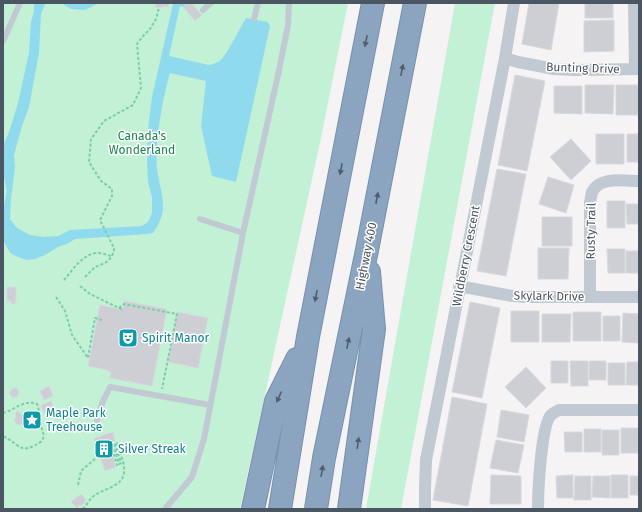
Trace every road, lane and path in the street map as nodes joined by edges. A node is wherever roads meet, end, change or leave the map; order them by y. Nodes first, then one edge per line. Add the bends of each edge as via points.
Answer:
1 (20, 3) edge
2 (212, 3) edge
3 (258, 3) edge
4 (289, 3) edge
5 (373, 3) edge
6 (416, 3) edge
7 (514, 3) edge
8 (634, 3) edge
9 (159, 8) dead end
10 (203, 10) dead end
11 (254, 19) dead end
12 (3, 41) edge
13 (505, 58) junction
14 (637, 69) edge
15 (639, 181) edge
16 (200, 219) dead end
17 (244, 233) junction
18 (367, 250) junction
19 (111, 256) junction
20 (85, 277) dead end
21 (64, 280) dead end
22 (80, 286) dead end
23 (459, 286) junction
24 (56, 297) dead end
25 (590, 297) junction
26 (639, 297) edge
27 (119, 308) junction
28 (123, 310) dead end
29 (102, 320) dead end
30 (308, 337) junction
31 (161, 396) junction
32 (210, 405) junction
33 (639, 410) edge
34 (3, 413) edge
35 (97, 420) dead end
36 (3, 436) edge
37 (96, 457) dead end
38 (116, 465) dead end
39 (78, 485) dead end
40 (82, 509) edge
41 (165, 509) edge
42 (252, 509) edge
43 (280, 509) edge
44 (316, 509) edge
45 (349, 509) edge
46 (425, 509) edge
47 (538, 509) edge

1 - 12 lane
2 - 10 lane
3 - 11 lane
4 - 17 lane via 288,25
5 -> 30 highway
18 -> 6 highway, Highway 400
7 - 13 street, Wildberry Crescent
8 - 14 street
9 - 19 path via 150,29 137,44 142,88 133,105 104,120 91,139 88,162 101,181 112,189 112,196 100,220 114,248
13 - 14 street, Bunting Drive via 554,69
13 - 23 street, Wildberry Crescent
15 - 25 street, Rusty Trail via 610,181 598,185 592,193
16 - 17 lane
17 - 32 lane
44 -> 18 highway, Highway 400 via 324,458
45 -> 18 highway via 374,329
19 - 20 path
19 - 21 path via 98,253 88,255
22 - 27 path via 90,294
23 - 25 street, Skylark Drive via 512,296
23 - 46 street, Wildberry Crescent via 426,460
24 - 29 path via 65,311 72,335 88,358 95,318
25 - 26 street, Skylark Drive
27 - 28 path
27 - 31 path via 124,304 176,314
30 -> 42 highway via 276,401
30 - 43 highway
31 - 32 lane
31 - 35 lane via 110,387
32 - 41 lane via 204,439 192,477
33 - 47 street via 559,410 551,415 547,423 541,460
34 - 36 path via 23,404 37,404 44,436 42,441 25,449
37 - 39 path via 81,471
38 - 40 path via 111,445 113,444 121,464 115,444 117,443 124,466 123,478 119,483 93,496

